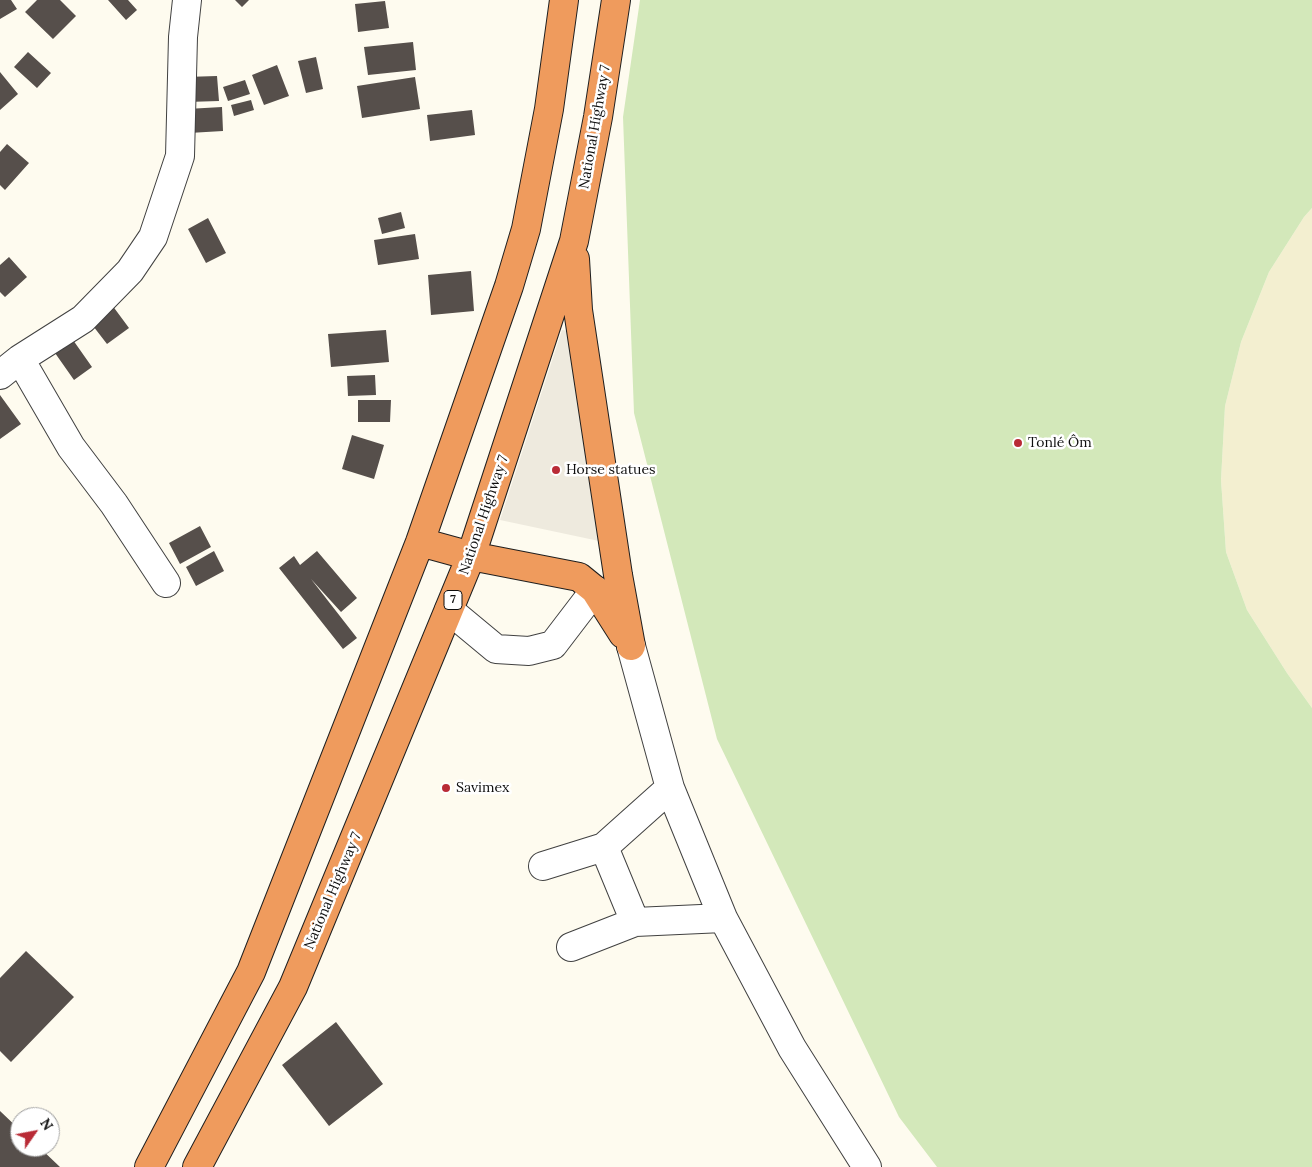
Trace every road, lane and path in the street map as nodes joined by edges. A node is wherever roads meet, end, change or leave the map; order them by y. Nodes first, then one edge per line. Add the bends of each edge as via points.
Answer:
1 (187, 0) edge
2 (564, 0) edge
3 (616, 0) edge
4 (574, 241) junction
5 (10, 367) edge
6 (420, 542) junction
7 (471, 556) junction
8 (166, 583) dead end
9 (595, 590) junction
10 (449, 610) junction
11 (631, 646) junction
12 (670, 788) junction
13 (604, 847) junction
14 (543, 866) dead end
15 (723, 918) junction
16 (635, 922) junction
17 (571, 948) dead end
18 (251, 972) junction
19 (292, 987) junction
20 (149, 1167) edge
21 (197, 1167) edge
22 (867, 1167) edge

1 - 5 street via 180,156 153,237 130,271 83,319
2 - 6 highway via 549,109 526,229
3 - 4 highway, National Highway 7 / 7
4 - 7 highway, National Highway 7 / 7
4 - 11 highway via 578,310
5 - 8 street via 114,504
6 - 7 highway
6 - 18 highway
7 - 9 highway via 579,577
7 - 10 highway, National Highway 7 / 7
9 - 10 street via 553,645 529,651 496,649
9 - 11 highway
10 - 19 highway, National Highway 7 / 7
11 - 12 street
12 - 13 street
12 - 15 street
13 - 14 street
13 - 16 street
15 - 16 street
15 - 22 street via 792,1048
16 - 17 street
18 - 19 highway
18 - 20 highway
19 - 21 highway, National Highway 7 / 7

